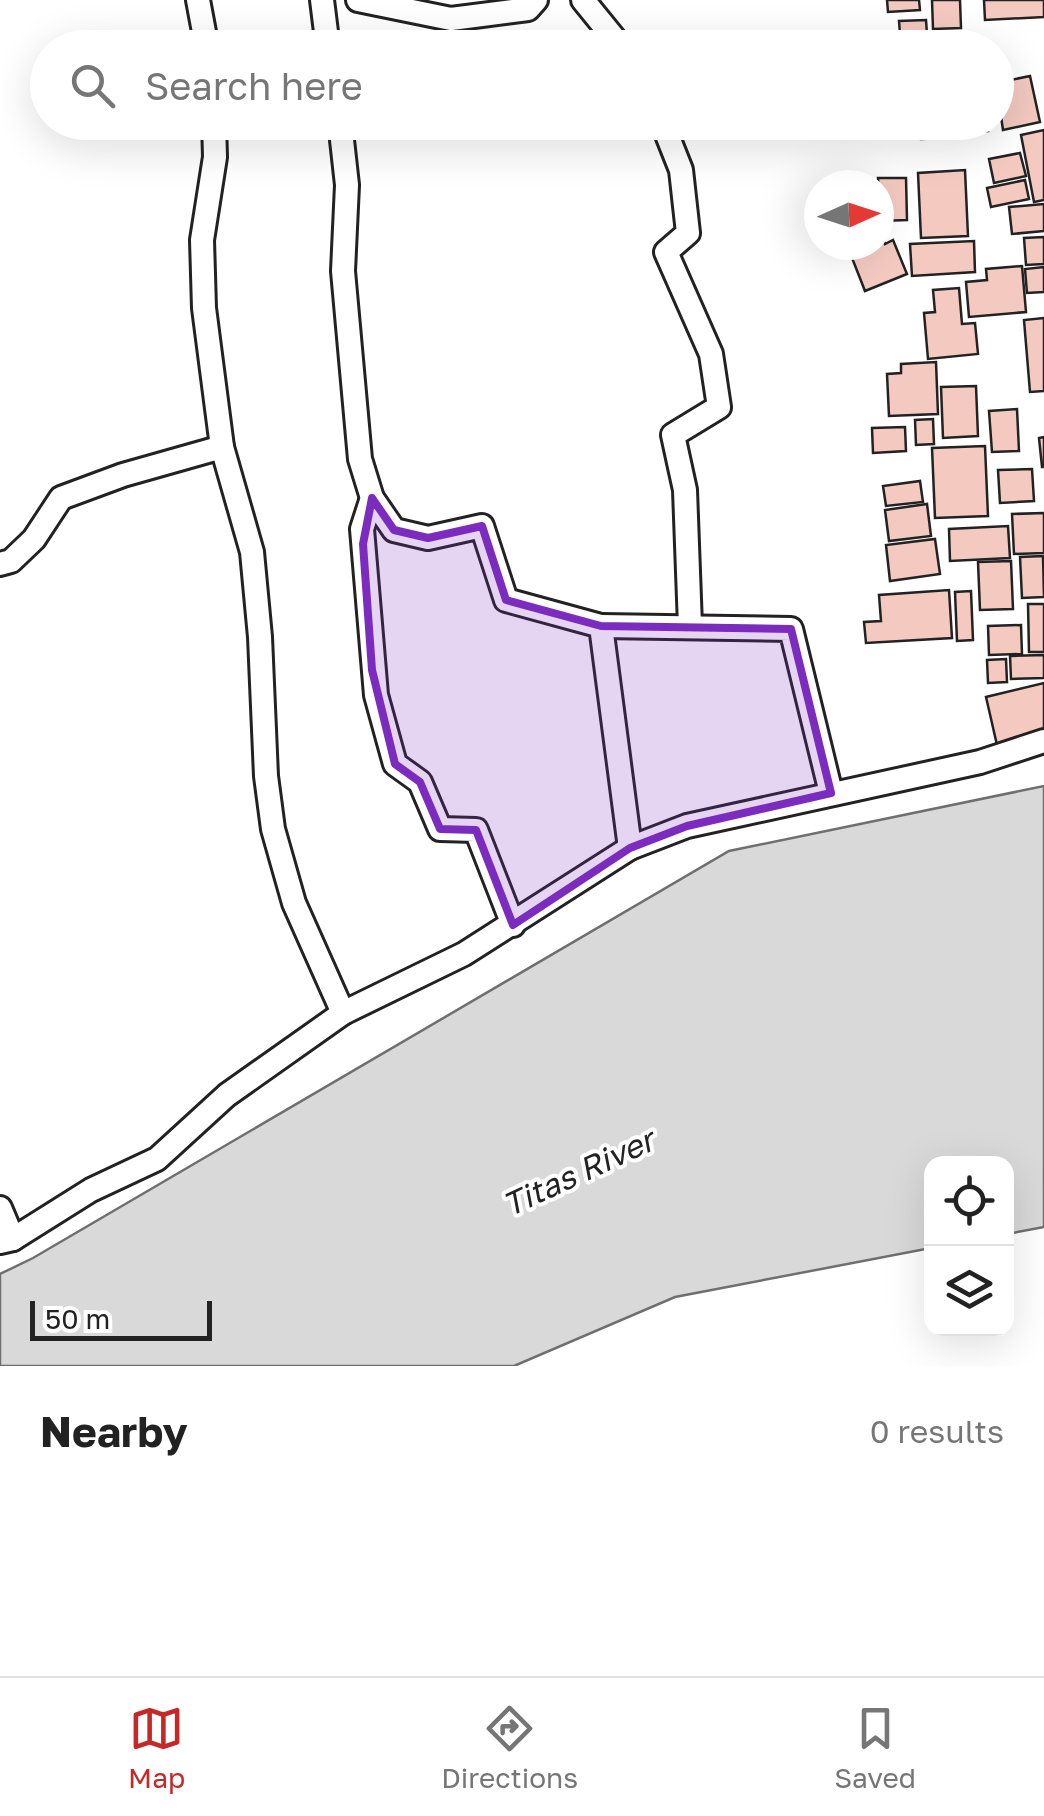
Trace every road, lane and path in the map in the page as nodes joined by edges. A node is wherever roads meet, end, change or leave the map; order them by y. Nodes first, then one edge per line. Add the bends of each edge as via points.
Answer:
1 (198, 0) edge
2 (349, 0) edge
3 (358, 0) edge
4 (536, 0) edge
5 (583, 0) edge
6 (322, 3) edge
7 (204, 30) edge
8 (326, 30) edge
9 (607, 30) edge
10 (215, 140) edge
11 (342, 140) edge
12 (669, 140) edge
13 (222, 447) junction
14 (372, 498) junction
15 (0, 564) edge
16 (601, 626) junction
17 (690, 626) junction
18 (1044, 741) edge
19 (831, 793) junction
20 (630, 848) junction
21 (513, 925) junction
22 (342, 1013) junction
23 (0, 1208) edge
24 (6, 1240) edge

1 - 7 street
2 - 6 street
3 - 4 street via 451,19 528,9
5 - 9 street
6 - 8 street
10 - 13 street via 202,240
11 - 14 street via 344,286 360,459
12 - 17 street via 681,170 688,233 666,252 711,354 719,407 673,435 685,490
13 - 15 street via 61,498 34,539
13 - 22 street via 252,552 273,828 294,903
14 - 16 street via 394,530 428,538 482,526 506,600
14 - 21 street via 362,529 369,638 395,764 420,782 440,829 476,830
16 - 17 street
16 - 20 street
17 - 19 street via 791,629
18 - 19 street via 980,762
19 - 20 street via 687,826
20 - 21 street
21 - 22 street
22 - 24 street via 227,1095 157,1160
23 - 24 street

